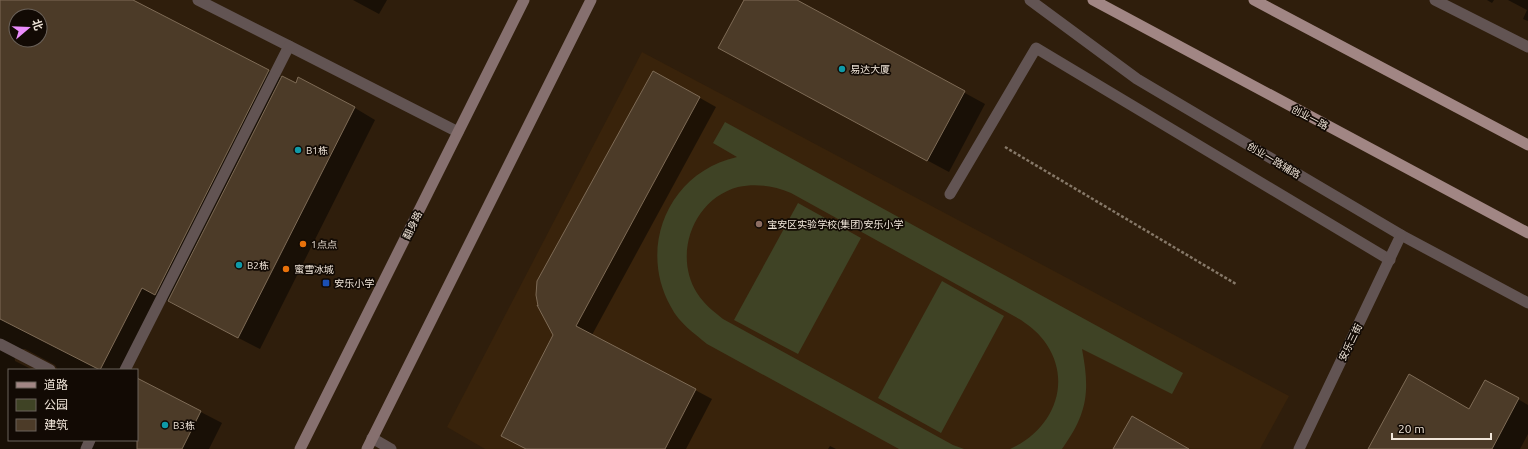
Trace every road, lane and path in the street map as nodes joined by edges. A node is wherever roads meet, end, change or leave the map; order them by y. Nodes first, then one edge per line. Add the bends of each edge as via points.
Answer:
1 (198, 0) edge
2 (524, 0) edge
3 (591, 0) edge
4 (1030, 0) edge
5 (1093, 0) edge
6 (1254, 0) edge
7 (1435, 0) edge
8 (289, 46) junction
9 (1528, 47) edge
10 (458, 132) junction
11 (985, 135) junction
12 (1528, 145) edge
13 (950, 194) dead end
14 (1528, 233) edge
15 (1401, 235) junction
16 (1390, 260) junction
17 (1236, 284) dead end
18 (1528, 303) edge
19 (0, 344) edge
20 (48, 369) edge
21 (127, 369) edge
22 (372, 438) junction
23 (300, 449) edge
24 (367, 449) edge
25 (391, 449) edge
26 (1299, 449) edge

1 - 8 street
2 - 10 main road, 翻身路
3 - 22 main road
4 - 15 street, 创业一路辅路 via 1137,79
5 - 14 main road, 创业一路
6 - 12 main road
7 - 9 street
8 - 10 street
8 - 21 street
10 - 23 main road, 翻身路
11 - 13 street
11 - 16 street via 1036,48
11 - 17 path
15 - 16 street, 安乐三街
15 - 18 street, 创业一路辅路
16 - 26 street, 安乐三街
19 - 20 street
22 - 24 main road
22 - 25 street

